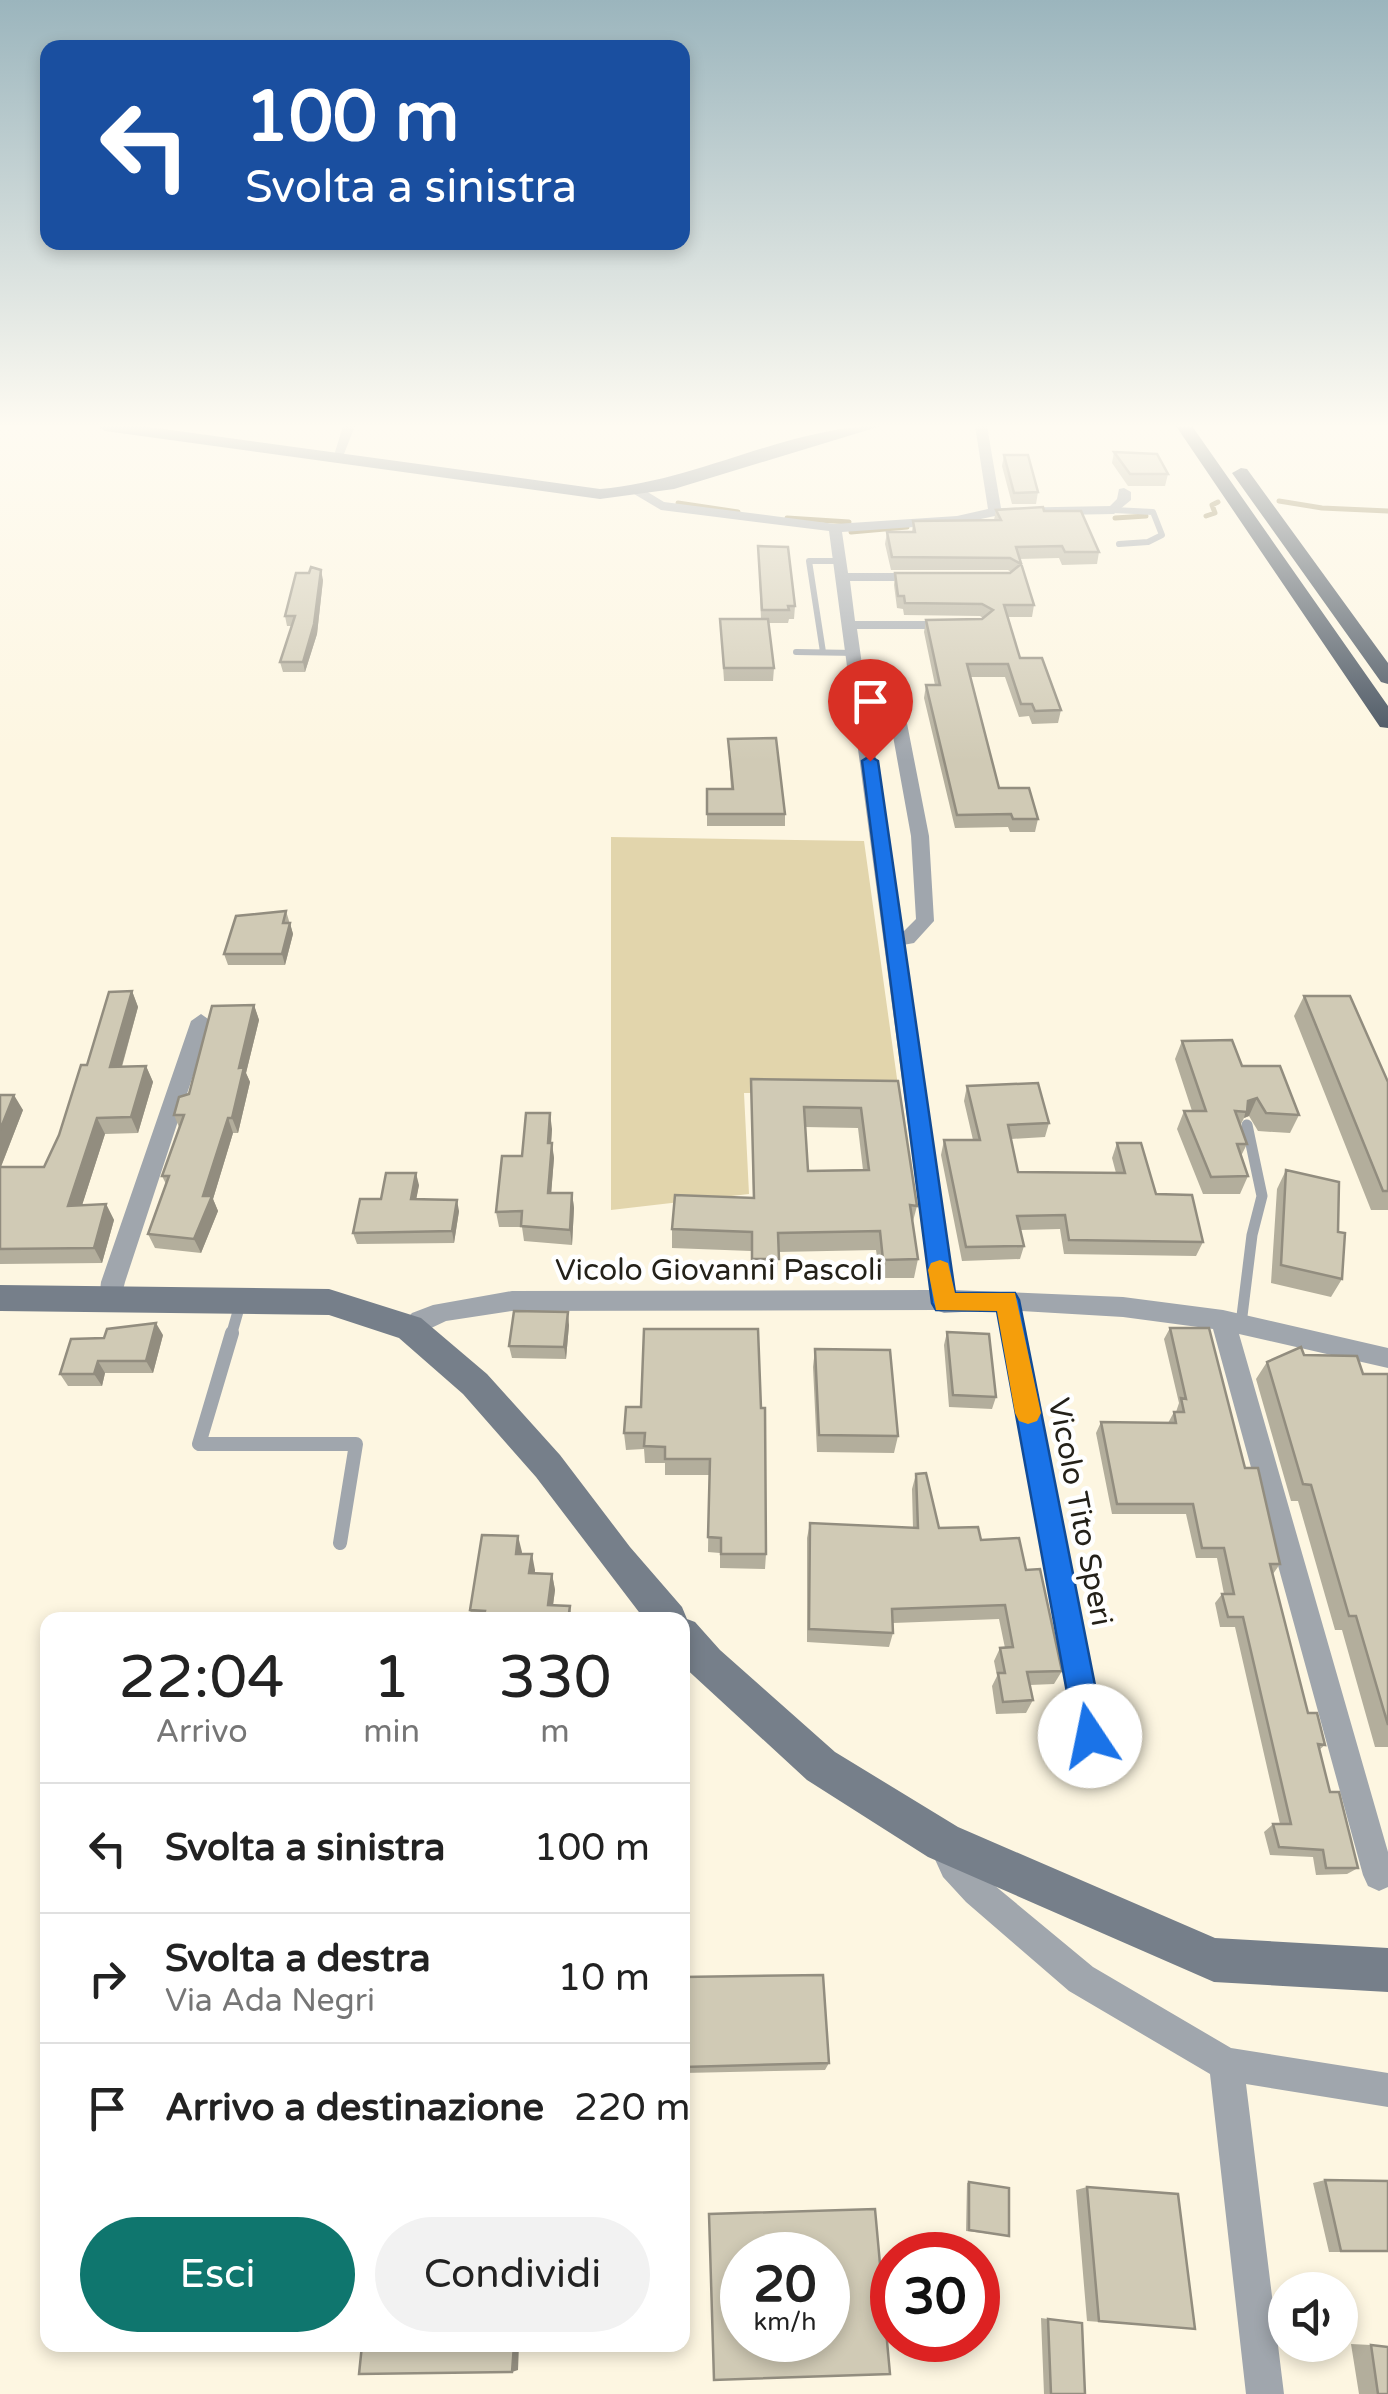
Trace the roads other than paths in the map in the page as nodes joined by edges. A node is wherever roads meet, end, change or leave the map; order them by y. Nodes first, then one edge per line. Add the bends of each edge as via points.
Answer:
1 (837, 538) edge
2 (1157, 538) edge
3 (1261, 538) edge
4 (1288, 538) edge
5 (1119, 544) dead end
6 (842, 569) junction
7 (935, 577) edge
8 (980, 624) edge
9 (850, 625) junction
10 (796, 652) dead end
11 (823, 652) junction
12 (856, 653) junction
13 (1388, 678) edge
14 (861, 690) junction
15 (1388, 722) edge
16 (892, 938) junction
17 (201, 1020) dead end
18 (1247, 1124) edge
19 (0, 1298) edge
20 (111, 1299) junction
21 (1007, 1300) junction
22 (241, 1301) junction
23 (944, 1303) junction
24 (1232, 1322) junction
25 (410, 1328) junction
26 (1388, 1358) edge
27 (340, 1542) dead end
28 (663, 1612) edge
29 (690, 1644) edge
30 (1090, 1736) dead end
31 (942, 1842) junction
32 (1379, 1875) dead end
33 (1388, 1970) edge
34 (1226, 2064) junction
35 (1388, 2090) edge
36 (1264, 2394) edge

1 - 6 street
2 - 5 lane
3 - 15 highway
4 - 13 highway
6 - 7 street
6 - 9 street
6 - 11 lane via 808,561
8 - 9 street
9 - 12 street
10 - 11 lane
11 - 12 lane
12 - 14 street
14 - 16 street
14 - 16 street via 897,713 920,836 924,921 906,940
16 - 23 street
17 - 20 street
18 - 24 lane via 1262,1196
19 - 20 street
20 - 22 street
21 - 23 street, Vicolo Giovanni Pascoli
21 - 24 street, Vicolo Giovanni Pascoli
21 - 30 street, Vicolo Tito Speri
22 - 25 street via 329,1302
22 - 27 lane via 199,1444 356,1444
23 - 25 street, Vicolo Giovanni Pascoli via 512,1302 445,1310
24 - 26 street, Vicolo Giovanni Pascoli
24 - 32 street
25 - 28 street via 474,1384 548,1466
29 - 31 street via 821,1766
31 - 33 street via 1214,1960
31 - 34 street via 977,1891 1081,1979
34 - 35 street
34 - 36 street

